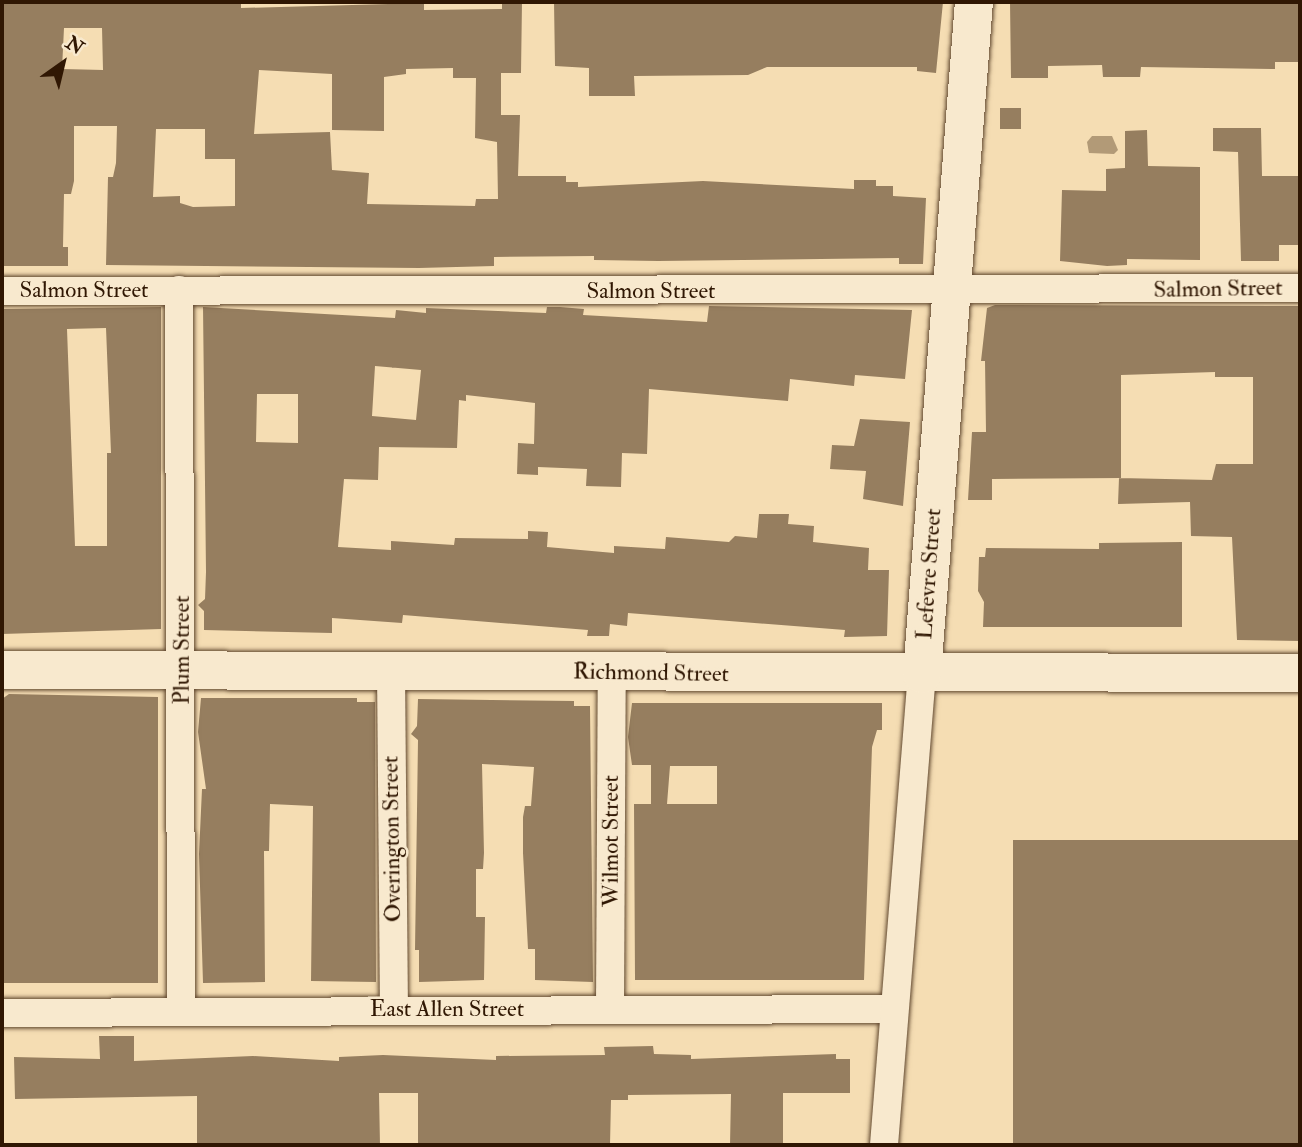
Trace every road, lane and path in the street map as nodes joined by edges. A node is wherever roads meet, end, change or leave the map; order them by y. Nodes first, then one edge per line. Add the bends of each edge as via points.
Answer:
1 (974, 2) edge
2 (1300, 288) edge
3 (179, 290) junction
4 (2, 291) edge
5 (950, 292) junction
6 (183, 668) junction
7 (391, 669) junction
8 (2, 670) edge
9 (612, 673) junction
10 (1300, 673) edge
11 (922, 674) junction
12 (610, 1008) junction
13 (394, 1009) junction
14 (893, 1009) junction
15 (181, 1010) junction
16 (2, 1013) edge
17 (884, 1145) edge

1 - 5 main road, Lefevre Street
2 - 5 street, Salmon Street
3 - 4 street, Salmon Street
3 - 5 street, Salmon Street
3 - 6 street, Plum Street
5 - 11 main road, Lefevre Street
6 - 7 main road, Richmond Street
6 - 8 main road, Richmond Street
6 - 15 street, Plum Street
7 - 9 main road, Richmond Street
7 - 13 street, Overington Street
9 - 11 main road, Richmond Street
9 - 12 street, Wilmot Street
10 - 11 main road, Richmond Street
11 - 14 street, Lefevre Street
12 - 13 street, East Allen Street
12 - 14 street, East Allen Street
13 - 15 street, East Allen Street
14 - 17 street, Lefevre Street
15 - 16 street, East Allen Street

